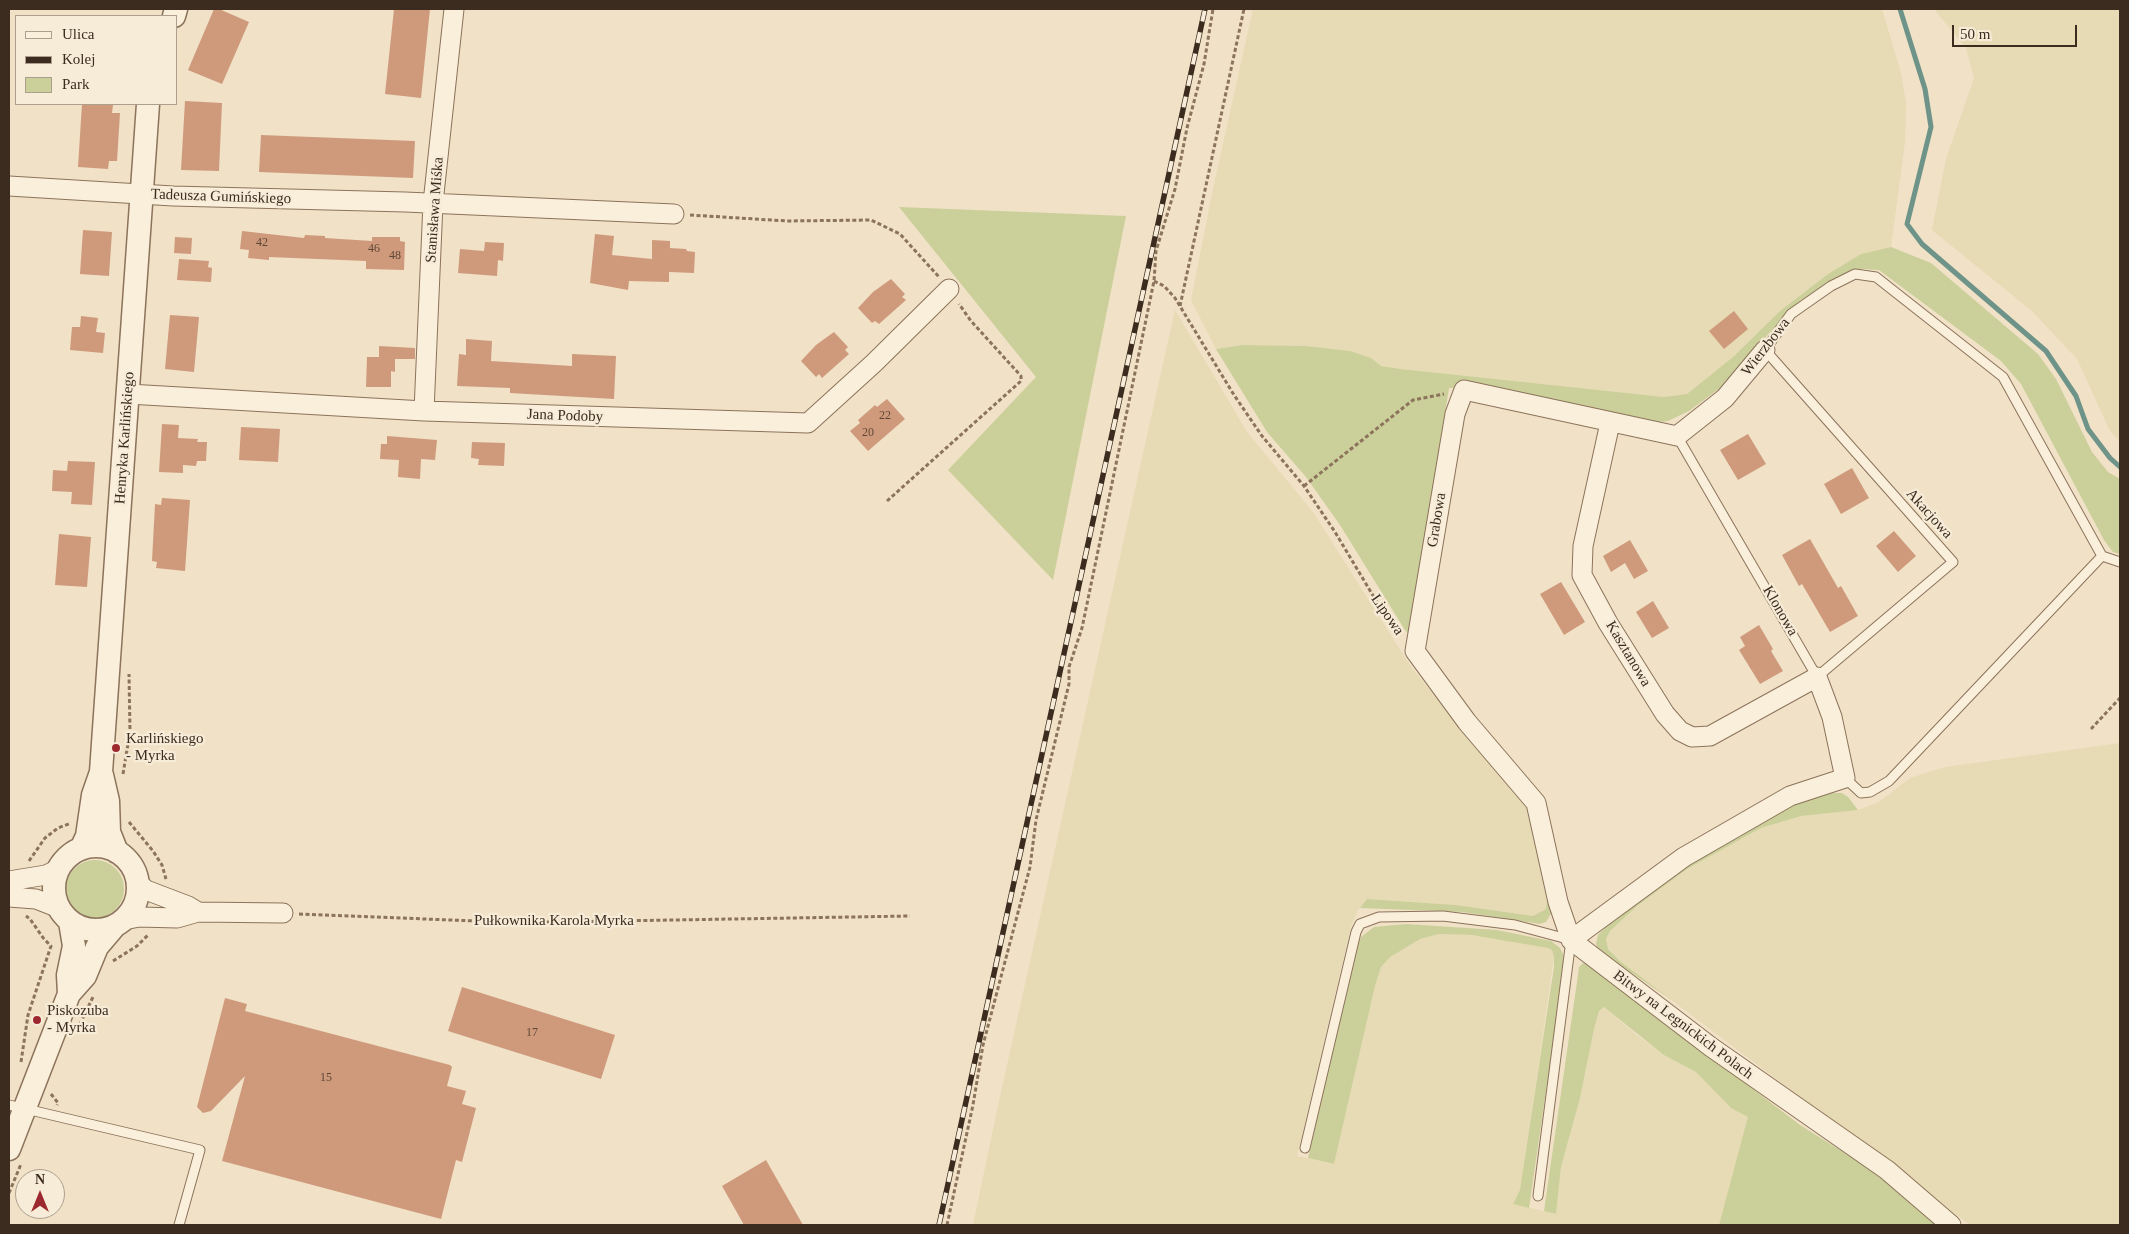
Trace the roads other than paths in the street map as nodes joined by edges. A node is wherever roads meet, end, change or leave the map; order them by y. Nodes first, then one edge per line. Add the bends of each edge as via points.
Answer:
1 (454, 9) edge
2 (148, 105) edge
3 (9, 186) edge
4 (141, 194) junction
5 (433, 203) junction
6 (674, 214) road end
7 (949, 289) road end
8 (1765, 350) junction
9 (128, 394) junction
10 (424, 411) junction
11 (1610, 423) junction
12 (1677, 436) junction
13 (2102, 556) junction
14 (2120, 562) edge
15 (1817, 677) junction
16 (1845, 778) junction
17 (100, 821) junction
18 (81, 849) junction
19 (117, 852) junction
20 (59, 868) junction
21 (139, 884) junction
22 (17, 889) edge
23 (198, 912) junction
24 (283, 913) road end
25 (64, 915) junction
26 (119, 924) junction
27 (1572, 940) junction
28 (69, 994) junction
29 (17, 1107) edge
30 (1305, 1148) dead end
31 (9, 1150) edge
32 (1538, 1196) dead end
33 (179, 1225) edge
34 (1951, 1225) edge

1 - 5 street, Stanisława Miśka
2 - 4 street, Henryka Karlińskiego
3 - 4 street, Tadeusza Gumińskiego
4 - 5 street, Tadeusza Gumińskiego
4 - 9 street, Henryka Karlińskiego
5 - 6 street, Tadeusza Gumińskiego
5 - 10 street, Stanisława Miśka
7 - 10 street, Jana Podoby via 808,423
8 - 12 street, Wierzbowa via 1725,398
8 - 13 lane, Wierzbowa via 1791,314 1831,286 1855,274 1876,277 2004,377
8 - 15 lane, Akacjowa via 1953,562
9 - 10 street, Jana Podoby
9 - 17 street, Henryka Karlińskiego via 101,772 106,786
11 - 12 street
11 - 15 street, Kasztanowa via 1583,546 1582,575 1665,714 1692,738 1710,736
11 - 27 street, Grabowa via 1464,390 1455,414 1415,651 1467,722 1536,803 1558,902
12 - 15 lane, Klonowa
13 - 14 lane
13 - 16 lane via 1889,781 1870,792 1861,793
15 - 16 street, Klonowa via 1832,717
16 - 27 street via 1790,796 1684,857
17 - 18 street, Henryka Karlińskiego
17 - 19 street, Henryka Karlińskiego
18 - 19 street via 102,846
18 - 20 street via 72,853
19 - 21 street via 130,863
20 - 22 street
20 - 25 street via 54,889
21 - 23 street
21 - 26 street via 133,911
22 - 25 street via 49,903
23 - 24 street
23 - 26 street via 177,918 139,917
25 - 26 street via 89,930 102,931
25 - 28 street via 74,946 68,975
26 - 28 street via 97,947 85,976
27 - 30 lane, Bitwy na Legnickich Polach via 1516,926 1443,916 1379,917 1360,924
27 - 32 lane
27 - 34 street, Bitwy na Legnickich Polach via 1711,1047 1887,1170
28 - 29 street
29 - 31 street
29 - 33 lane via 200,1150

